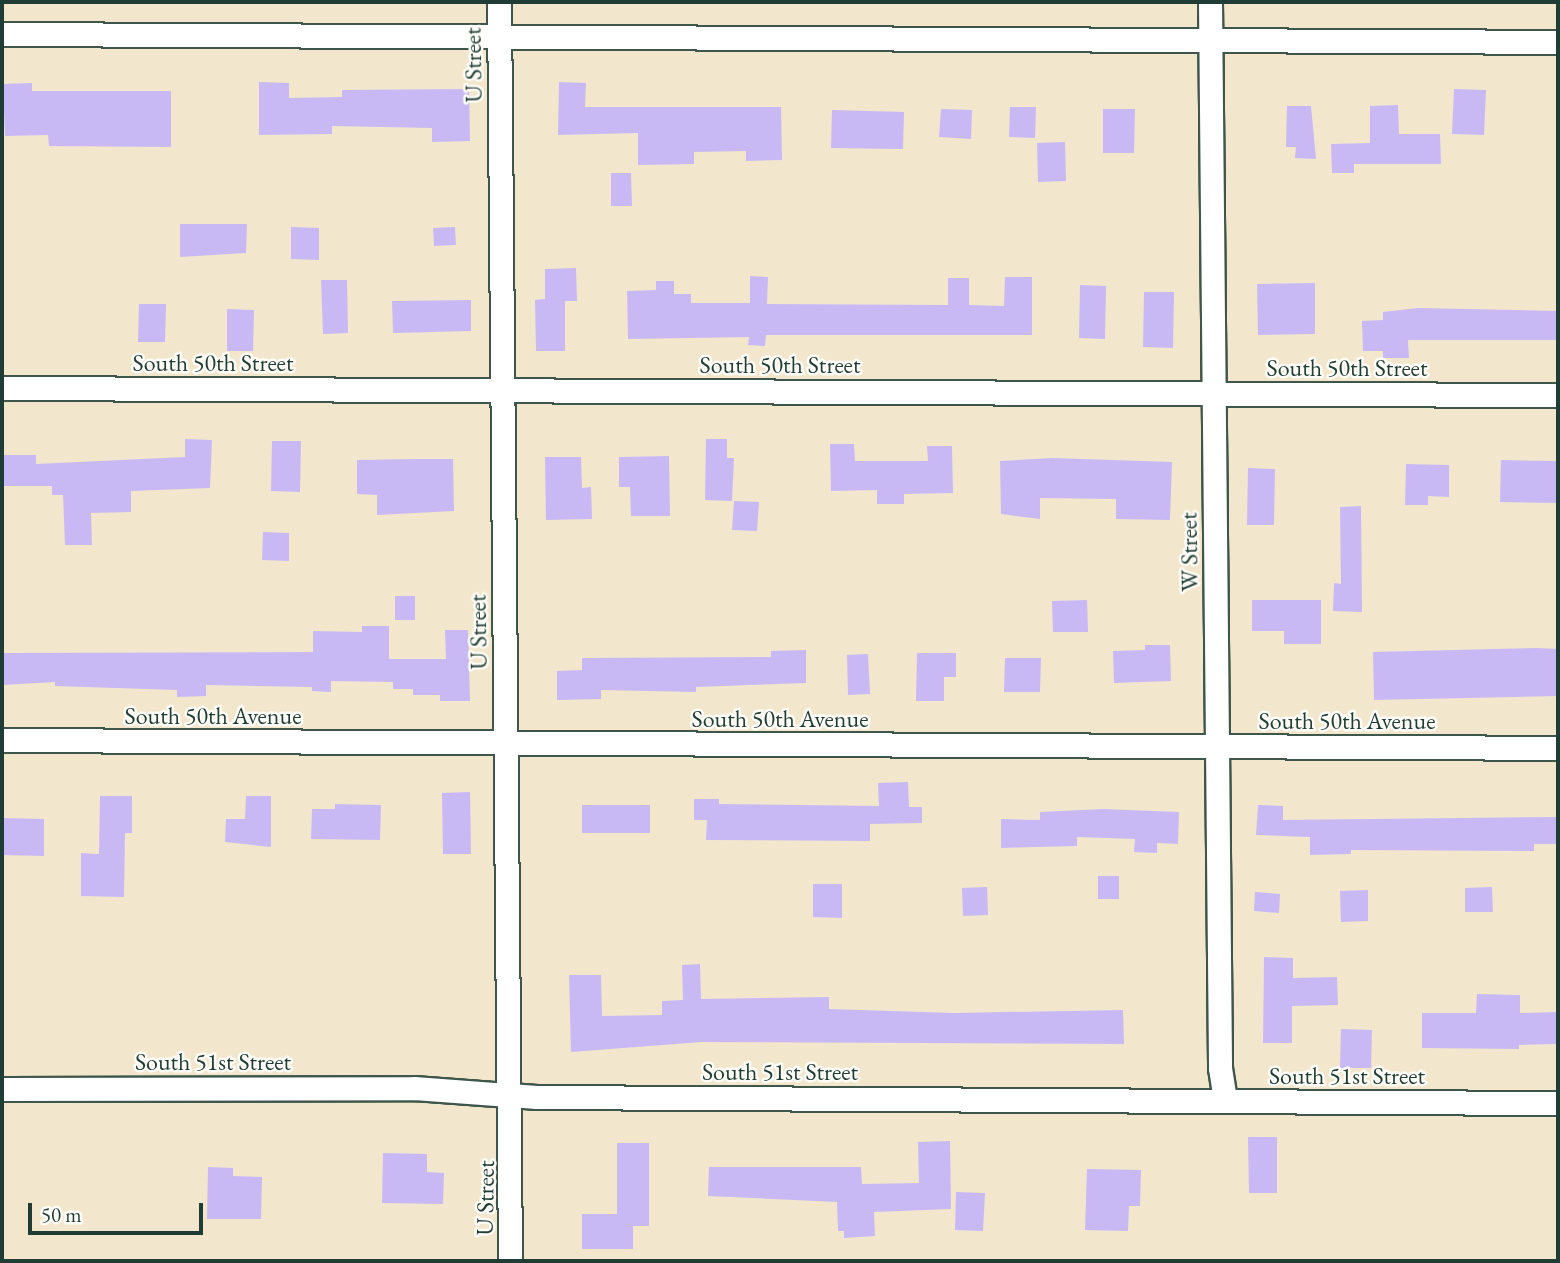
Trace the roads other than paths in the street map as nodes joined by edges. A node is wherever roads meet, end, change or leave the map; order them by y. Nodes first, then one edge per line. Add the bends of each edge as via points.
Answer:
1 (499, 2) edge
2 (1210, 2) edge
3 (2, 34) edge
4 (499, 36) junction
5 (1210, 41) junction
6 (1558, 42) edge
7 (2, 388) edge
8 (503, 391) junction
9 (1213, 393) junction
10 (1558, 395) edge
11 (2, 740) edge
12 (505, 744) junction
13 (1217, 747) junction
14 (1558, 748) edge
15 (2, 1089) edge
16 (512, 1093) junction
17 (1225, 1101) junction
18 (1558, 1103) edge
19 (510, 1261) edge

1 - 4 street, U Street
2 - 5 street, W Street
3 - 4 street
4 - 5 street
4 - 8 street, U Street
5 - 6 street
5 - 9 street, W Street
7 - 8 street, South 50th Street
8 - 9 street, South 50th Street
8 - 12 street, U Street
9 - 10 street, South 50th Street
9 - 13 street, W Street
11 - 12 street, South 50th Avenue
12 - 13 street, South 50th Avenue
12 - 16 street, U Street
13 - 14 street, South 50th Avenue
13 - 17 street, W Street via 1220,1068
15 - 16 street, South 51st Street via 415,1088
16 - 17 street, South 51st Street
16 - 19 street, U Street
17 - 18 street, South 51st Street

